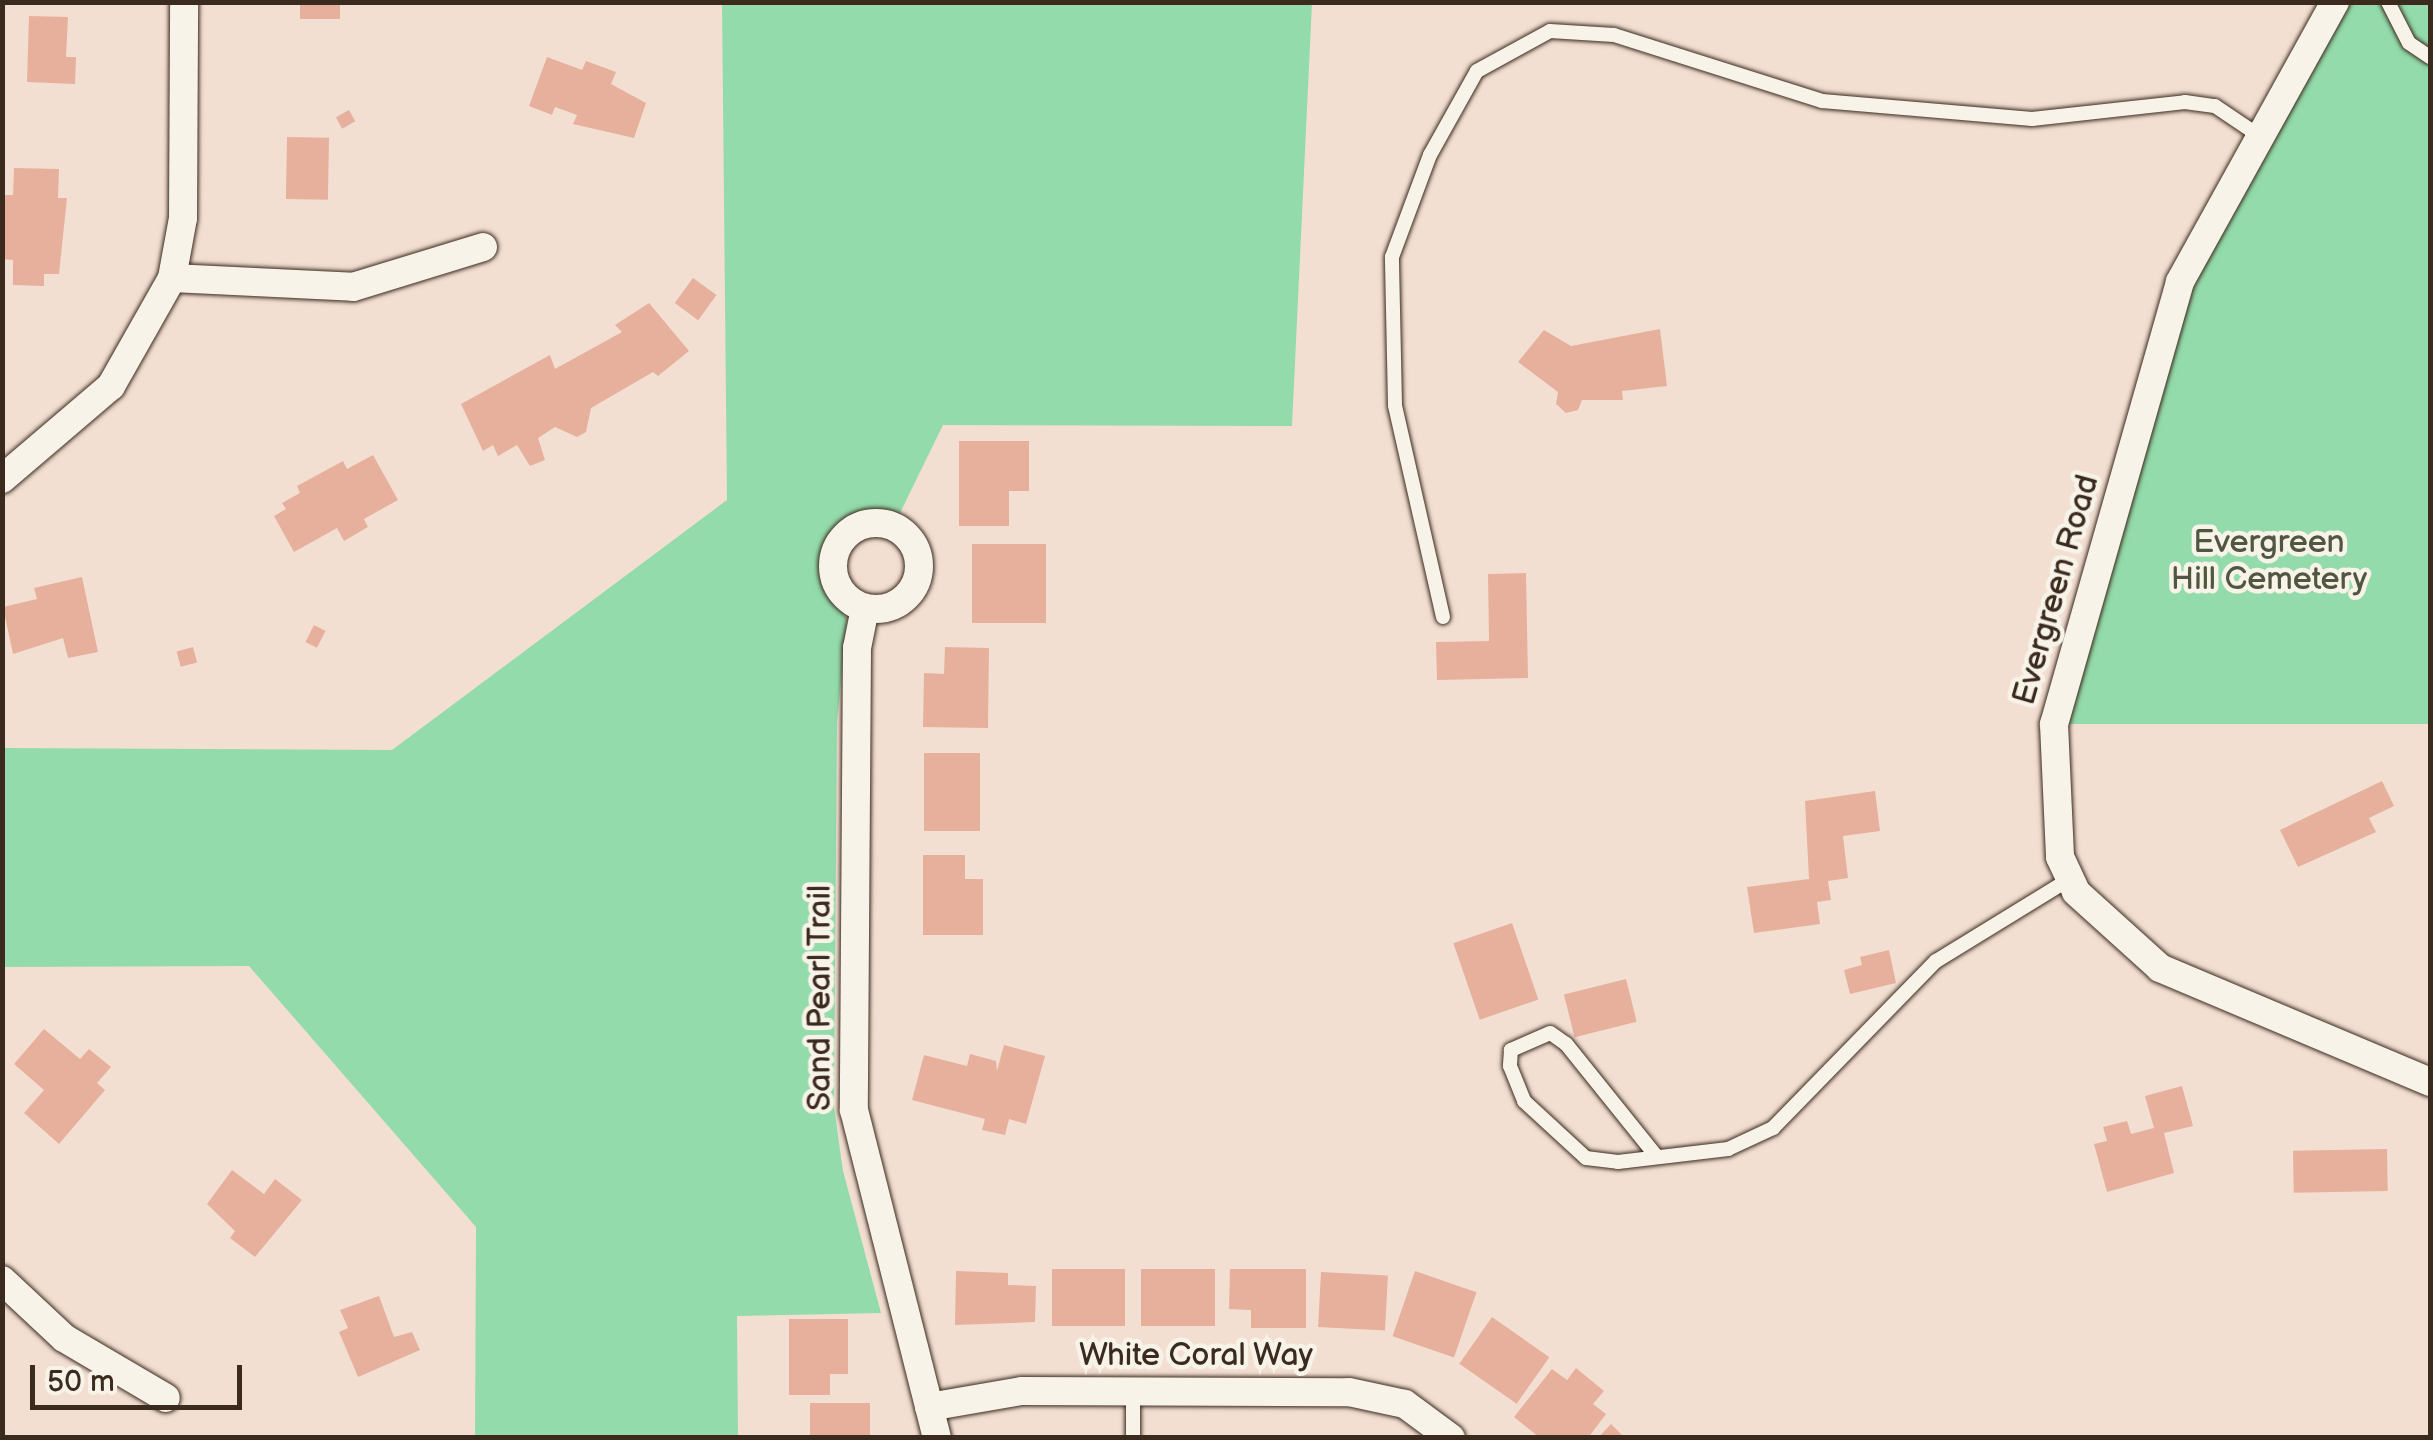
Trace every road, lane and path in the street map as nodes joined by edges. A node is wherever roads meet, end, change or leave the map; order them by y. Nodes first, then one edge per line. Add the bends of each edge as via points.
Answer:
1 (184, 2) edge
2 (2335, 2) edge
3 (2388, 2) edge
4 (2430, 57) edge
5 (2260, 136) junction
6 (483, 247) dead end
7 (172, 278) junction
8 (2, 479) edge
9 (864, 608) dead end
10 (1442, 617) dead end
11 (2070, 879) junction
12 (2430, 1082) edge
13 (1657, 1157) junction
14 (2, 1280) edge
15 (1133, 1391) junction
16 (166, 1398) dead end
17 (929, 1407) junction
18 (937, 1438) edge
19 (1133, 1438) edge
20 (1451, 1438) edge

1 - 7 street via 183,218
2 - 5 street, Evergreen Road
3 - 4 lane via 2409,42
5 - 10 lane via 2215,106 2185,102 2032,118 1822,102 1614,35 1550,31 1477,71 1430,154 1392,257 1395,405
5 - 11 street, Evergreen Road via 2180,282 2054,724 2060,857
6 - 7 street via 353,286
7 - 8 street via 111,386
9 - 17 street, Sand Pearl Trail via 857,648 854,1110
11 - 12 street, Evergreen Road via 2122,940 2160,968
11 - 13 lane via 1936,960 1773,1128 1728,1148
13 - 13 lane via 1566,1044 1550,1033 1512,1050 1510,1066 1524,1100 1586,1158
14 - 16 street via 64,1338
15 - 17 street, White Coral Way via 992,1392
15 - 19 lane
15 - 20 street, White Coral Way via 1349,1392 1405,1404
17 - 18 street, Sand Pearl Trail

